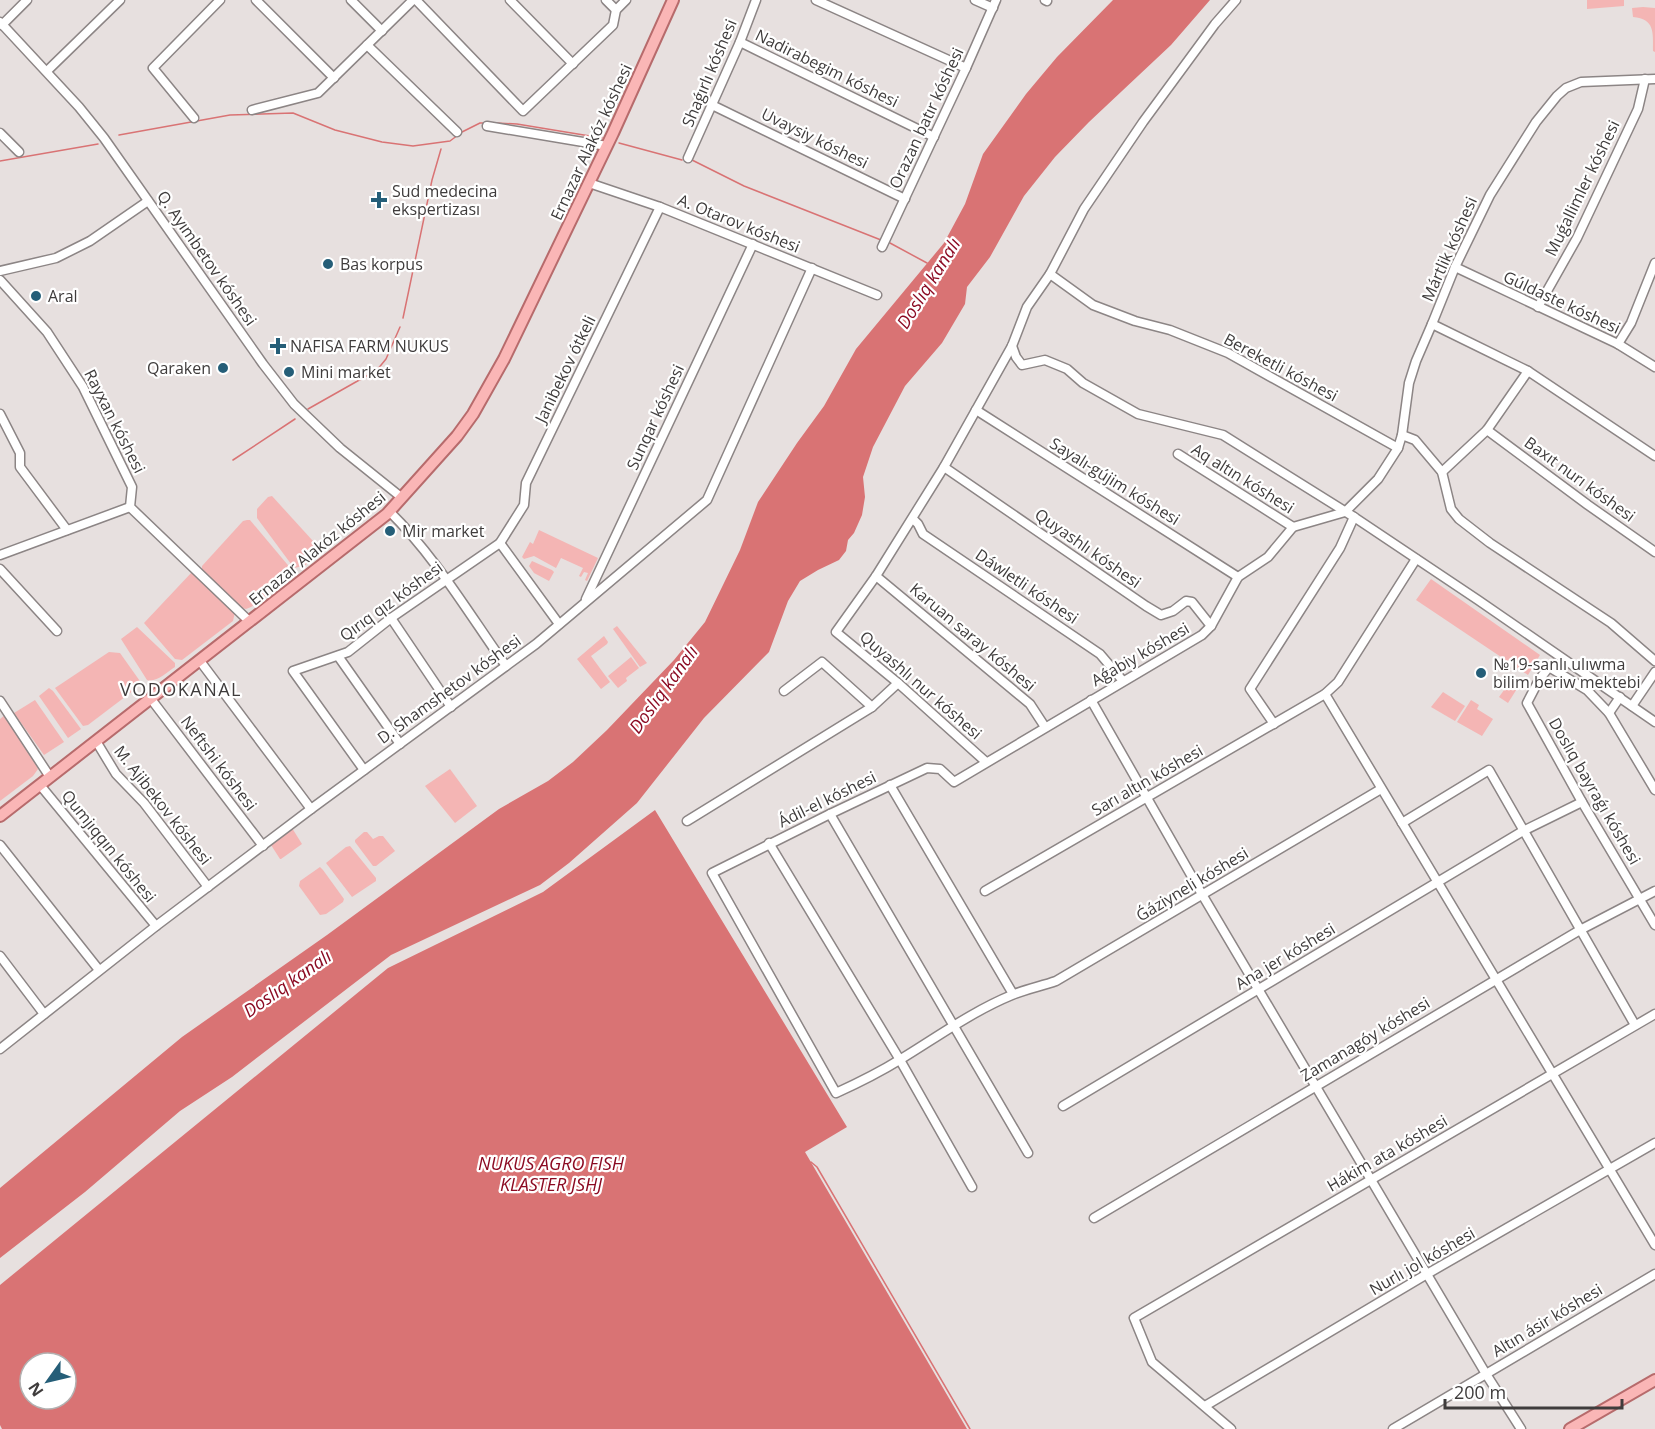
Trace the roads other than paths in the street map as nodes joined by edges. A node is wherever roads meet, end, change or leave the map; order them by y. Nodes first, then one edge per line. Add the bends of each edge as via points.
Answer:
1 (27, 0) edge
2 (120, 0) edge
3 (220, 0) edge
4 (256, 0) edge
5 (351, 0) edge
6 (414, 0) edge
7 (510, 0) edge
8 (606, 0) edge
9 (626, 0) edge
10 (673, 0) edge
11 (756, 0) edge
12 (816, 0) edge
13 (975, 0) edge
14 (1236, 0) edge
15 (994, 4) edge
16 (616, 10) junction
17 (1, 24) edge
18 (381, 31) junction
19 (740, 42) junction
20 (368, 45) junction
21 (573, 64) junction
22 (966, 68) junction
23 (47, 71) junction
24 (334, 78) junction
25 (1645, 79) junction
26 (1655, 79) edge
27 (712, 105) junction
28 (252, 110) dead end
29 (194, 118) dead end
30 (487, 126) dead end
31 (457, 132) dead end
32 (0, 133) edge
33 (934, 136) junction
34 (607, 146) junction
35 (19, 152) dead end
36 (688, 158) dead end
37 (589, 183) junction
38 (905, 199) junction
39 (148, 201) junction
40 (660, 207) junction
41 (753, 244) junction
42 (882, 247) dead end
43 (1655, 263) edge
44 (1455, 267) junction
45 (812, 268) junction
46 (0, 271) edge
47 (1050, 274) junction
48 (0, 280) edge
49 (877, 295) dead end
50 (1538, 307) junction
51 (1432, 324) junction
52 (1618, 344) junction
53 (1012, 346) junction
54 (1655, 367) edge
55 (1528, 371) junction
56 (976, 410) junction
57 (0, 414) edge
58 (1487, 430) junction
59 (1402, 435) junction
60 (1398, 448) junction
61 (1178, 454) dead end
62 (1655, 456) edge
63 (944, 467) junction
64 (1442, 472) junction
65 (401, 497) junction
66 (130, 507) junction
67 (389, 511) junction
68 (1346, 512) junction
69 (1354, 517) junction
70 (913, 519) junction
71 (1293, 527) junction
72 (67, 530) junction
73 (500, 543) junction
74 (1655, 552) edge
75 (0, 555) edge
76 (1416, 559) junction
77 (0, 569) edge
78 (876, 576) junction
79 (1238, 577) junction
80 (446, 579) junction
81 (585, 603) junction
82 (391, 618) junction
83 (250, 622) junction
84 (559, 624) junction
85 (1211, 626) junction
86 (57, 631) dead end
87 (338, 656) junction
88 (200, 661) junction
89 (1655, 661) edge
90 (506, 666) junction
91 (1655, 672) edge
92 (1123, 681) junction
93 (898, 683) junction
94 (784, 691) dead end
95 (1324, 694) junction
96 (1620, 698) junction
97 (151, 699) junction
98 (1091, 700) junction
99 (0, 701) edge
100 (1632, 706) junction
101 (450, 707) junction
102 (872, 707) junction
103 (1609, 713) junction
104 (1655, 722) edge
105 (1274, 724) junction
106 (1045, 727) junction
107 (96, 741) junction
108 (400, 744) junction
109 (986, 762) junction
110 (364, 770) junction
111 (50, 777) junction
112 (954, 782) joint
113 (40, 785) junction
114 (890, 785) junction
115 (1382, 789) junction
116 (1655, 790) edge
117 (1147, 797) junction
118 (1582, 802) junction
119 (311, 809) junction
120 (830, 814) junction
121 (0, 816) edge
122 (687, 820) dead end
123 (1402, 823) junction
124 (1523, 831) junction
125 (769, 843) junction
126 (0, 845) edge
127 (262, 846) junction
128 (712, 873) joint
129 (1438, 882) junction
130 (208, 887) junction
131 (985, 891) dead end
132 (1655, 891) edge
133 (1203, 896) junction
134 (1640, 900) junction
135 (1655, 925) edge
136 (156, 926) junction
137 (1580, 930) junction
138 (0, 956) edge
139 (99, 970) junction
140 (1495, 979) junction
141 (1258, 989) junction
142 (1013, 994) junction
143 (44, 1014) junction
144 (1655, 1014) edge
145 (954, 1025) junction
146 (1635, 1025) junction
147 (0, 1049) edge
148 (900, 1060) junction
149 (1552, 1074) junction
150 (1316, 1086) junction
151 (1063, 1106) dead end
152 (1655, 1143) edge
153 (1028, 1153) dead end
154 (1609, 1169) junction
155 (1371, 1180) junction
156 (972, 1187) dead end
157 (1094, 1218) dead end
158 (1655, 1245) edge
159 (1427, 1274) junction
160 (1655, 1274) edge
161 (1486, 1374) junction
162 (1655, 1380) edge
163 (1205, 1406) junction
164 (1231, 1429) edge
165 (1393, 1429) edge
166 (1521, 1429) edge
167 (1570, 1429) edge

1 - 17 street
2 - 23 street
3 - 29 street via 153,68
4 - 24 street
5 - 18 street
6 - 18 street
6 - 21 street via 523,111
7 - 21 street
8 - 16 street
9 - 16 street
10 - 34 main road, Ernazar Alakóz kóshesi
11 - 19 street, Shaǵırlı kóshesi
12 - 22 street
13 - 15 street
14 - 47 street via 1107,173
15 - 22 street, Orazan batır kóshesi
16 - 21 street via 613,25
17 - 23 street, Q. Ayımbetov kóshesi
18 - 20 street
19 - 27 street, Shaǵırlı kóshesi
19 - 33 street, Nadirabegim kóshesi
20 - 24 street
20 - 31 street
22 - 33 street, Orazan batır kóshesi
23 - 39 street, Q. Ayımbetov kóshesi via 107,142
24 - 28 street via 318,93
25 - 26 street, Mártlik kóshesi
25 - 44 street, Mártlik kóshesi via 1581,82 1557,96 1490,195
25 - 50 street, Muǵallimler kóshesi via 1638,109 1577,238
27 - 36 street, Shaǵırlı kóshesi
27 - 38 street, Uvaysiy kóshesi
30 - 34 street
32 - 35 street
33 - 38 street, Orazan batır kóshesi
34 - 37 main road, Ernazar Alakóz kóshesi
37 - 40 street, A. Otarov kóshesi
37 - 65 main road, Ernazar Alakóz kóshesi via 504,359 473,414
38 - 42 street, Orazan batır kóshesi
39 - 46 street via 90,241 56,258
39 - 65 street, Q. Ayımbetov kóshesi via 294,404 340,448
40 - 41 street, A. Otarov kóshesi
40 - 73 street, Janibekov ótkeli via 526,483 524,505
41 - 45 street, A. Otarov kóshesi
41 - 81 street, Sunqar kóshesi
43 - 52 street via 1631,323
44 - 50 street, Gúldaste kóshesi
44 - 51 street, Mártlik kóshesi
45 - 49 street, A. Otarov kóshesi
45 - 81 street, D. Shamshetov kóshesi via 707,500
47 - 53 street via 1027,307
47 - 60 street, Bereketli kóshesi via 1093,305 1228,353
48 - 66 street, Rayxan kóshesi via 47,332 83,387 132,487
50 - 52 street, Gúldaste kóshesi
51 - 55 street
51 - 59 street, Mártlik kóshesi via 1408,383
52 - 54 street, Gúldaste kóshesi
53 - 56 street
53 - 68 street via 1022,365 1045,360 1067,369 1083,384 1138,414 1223,435
55 - 58 street
55 - 62 street
56 - 63 street
56 - 79 street, Sayalı-gújim kóshesi
57 - 72 street via 20,453 20,467
58 - 64 street
58 - 74 street, Baxıt nurı kóshesi
59 - 60 street, Mártlik kóshesi
59 - 64 street via 1415,440
60 - 68 street, Mártlik kóshesi via 1378,479
61 - 71 street, Aq altın kóshesi
63 - 70 street
63 - 85 street, Quyashlı kóshesi via 1153,611 1161,615 1186,601 1192,602
64 - 89 street via 1451,509 1459,519 1611,623
65 - 67 main road, Ernazar Alakóz kóshesi
66 - 72 street
66 - 83 street
67 - 80 street
67 - 83 main road, Ernazar Alakóz kóshesi
68 - 69 street
68 - 71 street
69 - 76 street
69 - 105 street via 1340,548 1250,689
70 - 78 street
70 - 92 street, Dáwletli kóshesi via 923,534 1100,654
71 - 79 street, Aǵabiy kóshesi via 1268,557
72 - 75 street
73 - 80 street, Qırıq qız kóshesi
73 - 84 street
76 - 95 street, Sarı altın kóshesi via 1338,682
76 - 96 street
77 - 86 street
78 - 93 street, Quyashlı nur kóshesi via 836,632
78 - 106 street, Karuan saray kóshesi via 1030,704
79 - 85 street, Aǵabiy kóshesi
80 - 82 street, Qırıq qız kóshesi
80 - 90 street
81 - 84 street, D. Shamshetov kóshesi
82 - 87 street, Qırıq qız kóshesi
82 - 101 street
83 - 88 main road, Ernazar Alakóz kóshesi
84 - 90 street, D. Shamshetov kóshesi
85 - 92 street, Aǵabiy kóshesi
87 - 108 street
87 - 110 street, Qırıq qız kóshesi via 293,671
88 - 97 main road, Ernazar Alakóz kóshesi
88 - 119 street
90 - 101 street, D. Shamshetov kóshesi
91 - 100 street
92 - 98 street, Aǵabiy kóshesi
93 - 102 street
93 - 109 street, Quyashlı nur kóshesi
94 - 102 street via 822,662
95 - 105 street, Sarı altın kóshesi
95 - 115 street
96 - 100 street
96 - 103 street
97 - 107 main road, Ernazar Alakóz kóshesi
97 - 127 street, Neftshi kóshesi
98 - 106 street, Aǵabiy kóshesi
98 - 117 street
99 - 111 street
100 - 104 street
101 - 108 street, D. Shamshetov kóshesi
102 - 122 street
103 - 116 street
103 - 118 street, Doslıq bayraǵı kóshesi via 1587,690 1549,667 1527,703
105 - 117 street, Sarı altın kóshesi
106 - 109 street, Aǵabiy kóshesi
107 - 111 main road, Ernazar Alakóz kóshesi
107 - 130 street, M. Ajibekov kóshesi via 116,774
108 - 110 street, D. Shamshetov kóshesi
109 - 112 street, Aǵabiy kóshesi
110 - 119 street, D. Shamshetov kóshesi
111 - 113 main road, Ernazar Alakóz kóshesi
112 - 114 street, Ádil-el kóshesi via 940,769 927,768
113 - 121 main road, Ernazar Alakóz kóshesi
113 - 136 street, Qumjıqqın kóshesi
114 - 120 street, Ádil-el kóshesi
114 - 142 street
115 - 123 street
115 - 133 street, Ǵáziyneli kóshesi
117 - 131 street, Sarı altın kóshesi
117 - 133 street
118 - 124 street, Ana jer kóshesi
118 - 134 street, Doslıq bayraǵı kóshesi
119 - 127 street, D. Shamshetov kóshesi
120 - 125 street, Ádil-el kóshesi
120 - 145 street
123 - 124 street via 1489,770
123 - 129 street
124 - 129 street, Ana jer kóshesi
124 - 137 street
125 - 128 street, Ádil-el kóshesi
125 - 148 street
126 - 139 street
127 - 130 street, D. Shamshetov kóshesi
128 - 148 street, Ǵáziyneli kóshesi via 836,1093
129 - 140 street
129 - 141 street, Ana jer kóshesi
130 - 136 street, D. Shamshetov kóshesi
132 - 134 street, Zamanagóy kóshesi
133 - 141 street
133 - 142 street, Ǵáziyneli kóshesi via 1056,981
134 - 135 street, Doslıq bayraǵı kóshesi
134 - 137 street, Zamanagóy kóshesi
136 - 139 street, D. Shamshetov kóshesi
137 - 140 street, Zamanagóy kóshesi
137 - 146 street
138 - 143 street
139 - 143 street, D. Shamshetov kóshesi
140 - 149 street
140 - 150 street, Zamanagóy kóshesi
141 - 150 street
141 - 151 street, Ana jer kóshesi
142 - 145 street, Ǵáziyneli kóshesi
143 - 147 street, D. Shamshetov kóshesi
144 - 146 street, Hákim ata kóshesi
145 - 148 street, Ǵáziyneli kóshesi
145 - 153 street
146 - 149 street, Hákim ata kóshesi
148 - 156 street
149 - 154 street
149 - 155 street, Hákim ata kóshesi
150 - 155 street
150 - 157 street, Zamanagóy kóshesi
152 - 154 street, Nurlı jol kóshesi
154 - 158 street
154 - 159 street, Nurlı jol kóshesi
155 - 159 street
155 - 163 street, Hákim ata kóshesi via 1134,1318 1152,1362
159 - 161 street
159 - 163 street, Nurlı jol kóshesi
160 - 161 street, Altın ásir kóshesi
161 - 165 street, Altın ásir kóshesi
161 - 166 street
162 - 167 main road
163 - 164 street

